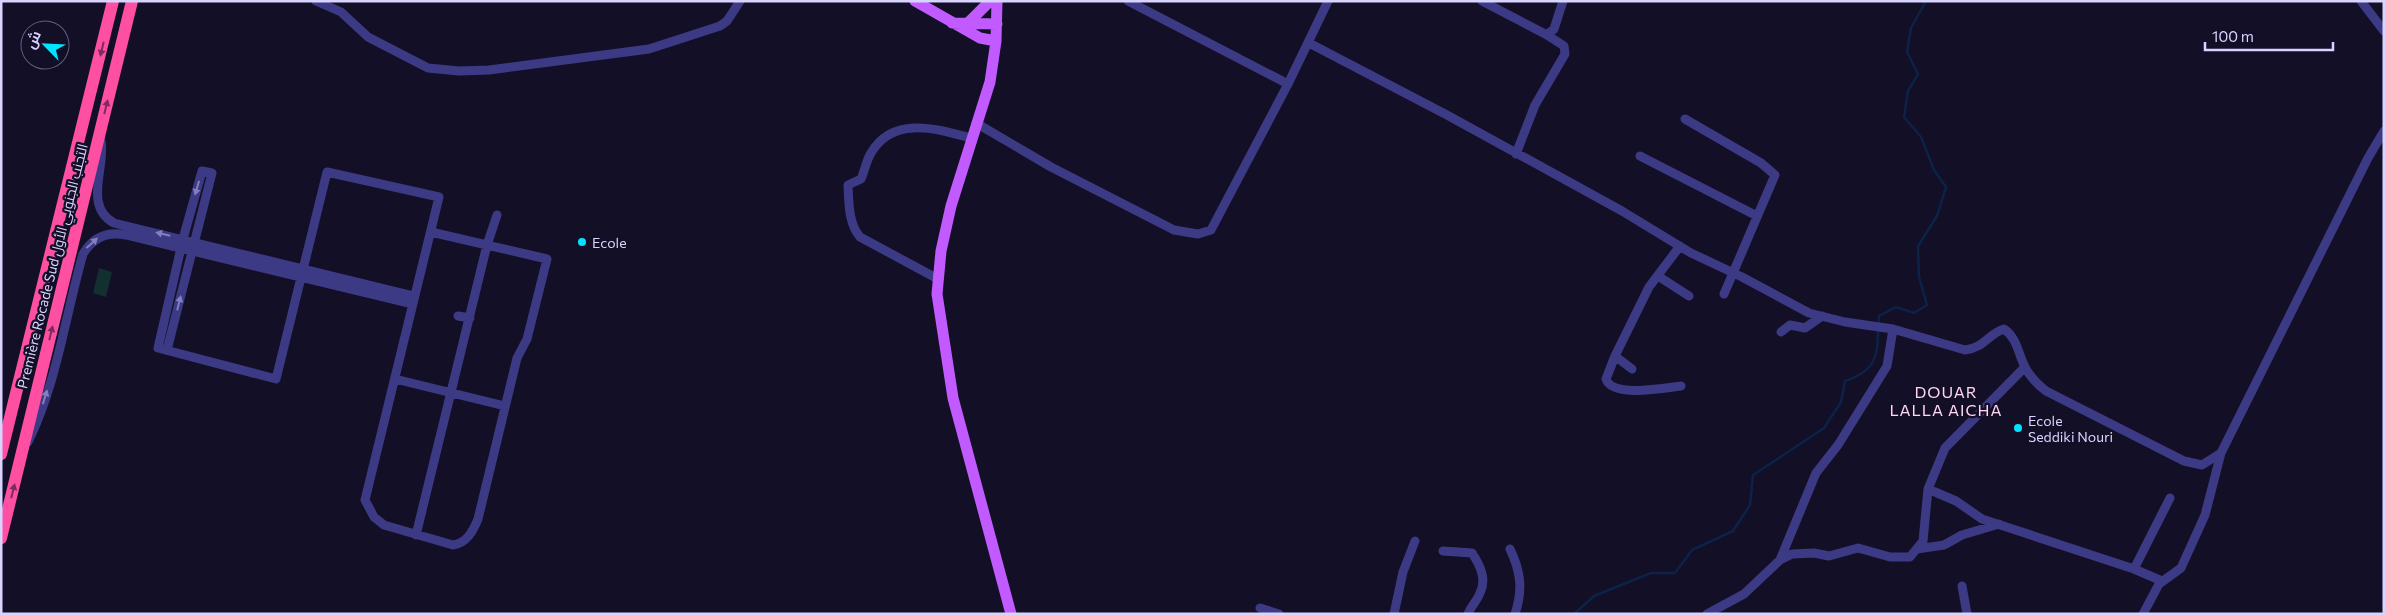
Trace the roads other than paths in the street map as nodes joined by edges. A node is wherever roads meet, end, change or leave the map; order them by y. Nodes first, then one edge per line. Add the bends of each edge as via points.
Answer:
1 (112, 1) edge
2 (316, 1) edge
3 (740, 1) edge
4 (915, 1) edge
5 (990, 1) edge
6 (997, 1) edge
7 (1128, 1) edge
8 (1328, 1) edge
9 (1482, 1) edge
10 (1563, 1) edge
11 (2361, 1) edge
12 (132, 4) edge
13 (997, 24) junction
14 (970, 28) junction
15 (2384, 31) edge
16 (1547, 35) junction
17 (996, 41) junction
18 (1309, 43) junction
19 (994, 60) junction
20 (1288, 84) junction
21 (1685, 119) dead end
22 (976, 123) junction
23 (2384, 131) edge
24 (99, 134) junction
25 (971, 138) junction
26 (1516, 154) junction
27 (1640, 156) dead end
28 (497, 215) dead end
29 (1757, 216) junction
30 (431, 232) junction
31 (182, 243) junction
32 (194, 245) junction
33 (487, 245) junction
34 (1680, 246) junction
35 (1732, 272) junction
36 (303, 273) junction
37 (1658, 276) junction
38 (938, 279) junction
39 (1724, 294) dead end
40 (1689, 296) dead end
41 (413, 300) junction
42 (458, 316) dead end
43 (1822, 316) junction
44 (470, 318) junction
45 (1893, 330) junction
46 (1781, 332) dead end
47 (163, 349) junction
48 (1615, 356) junction
49 (2025, 367) junction
50 (1632, 369) dead end
51 (395, 379) junction
52 (1681, 386) dead end
53 (452, 393) junction
54 (505, 406) junction
55 (2221, 453) junction
56 (1, 454) edge
57 (21, 458) junction
58 (1928, 489) junction
59 (2170, 498) dead end
60 (2000, 524) junction
61 (416, 535) junction
62 (1, 538) edge
63 (1415, 541) dead end
64 (1510, 549) dead end
65 (1917, 549) junction
66 (1443, 551) dead end
67 (1780, 560) junction
68 (2134, 569) junction
69 (2162, 581) junction
70 (1962, 586) dead end
71 (1260, 608) dead end
72 (1011, 614) edge
73 (1279, 614) edge
74 (1394, 614) edge
75 (1468, 614) edge
76 (1515, 614) edge
77 (1707, 614) edge
78 (1967, 614) edge
79 (2143, 614) edge

1 -> 56 highway, Première Rocade Sud التجنب الجنوبي الأول
2 - 3 street via 341,12 368,36 428,68 459,71 649,49 720,26 727,22
4 - 14 main road via 952,23
5 - 14 main road
6 - 13 main road
7 - 20 street
8 - 18 street
9 - 16 street
10 - 16 street via 1554,29
11 - 15 street
24 -> 12 highway, Première Rocade Sud التجنب الجنوبي الأول
13 - 14 main road
13 - 17 main road
14 - 17 main road via 984,40
14 - 19 main road
16 - 26 street via 1564,46 1565,54 1535,105
17 - 19 main road
18 - 20 street
18 - 26 street
19 - 22 main road
20 - 22 street via 1211,230 1198,234 1174,230 1051,167
21 - 29 street via 1761,163 1775,175
22 - 25 main road
23 - 55 street
31 -> 24 street via 106,217 99,207 97,191 102,153
57 -> 24 highway, Première Rocade Sud التجنب الجنوبي الأول
25 - 38 main road via 951,206
25 - 38 street via 929,127 902,129 879,142 870,153 861,179 848,185 850,214 860,237
26 - 34 street
27 - 29 street
28 - 33 street
29 - 35 street
30 - 33 street
30 - 36 street via 439,197 327,172
30 - 41 street
31 - 32 street
32 -> 31 street via 212,173 202,171
31 - 47 street
57 -> 31 street via 40,414 87,247 101,236 117,233
32 - 36 street
47 -> 32 street
33 - 44 street
33 - 54 street via 547,259 527,339 517,358
34 - 35 street
34 - 37 street
35 - 39 street
35 - 43 street via 1809,313
36 - 41 street
36 - 47 street via 276,379
37 - 40 street
37 - 48 street
38 - 72 main road via 939,314 953,398
41 - 51 street
42 - 44 street
43 - 45 street
43 - 46 street via 1805,328 1790,325
44 - 53 street
45 - 49 street via 1965,350 1984,344 2004,329 2015,340
45 - 67 street via 1887,366 1838,445 1816,473
48 - 50 street
48 - 52 street via 1606,378 1613,387 1625,390
49 - 55 street via 2046,391 2184,461 2202,465
49 - 58 street via 1945,448
51 - 53 street
51 - 61 street via 364,500 379,522
53 - 54 street
53 - 61 street
54 - 61 street via 481,508 470,535 453,545
55 - 69 street via 2205,515 2181,568
62 -> 57 highway, Première Rocade Sud التجنب الجنوبي الأول
58 - 60 street
58 - 65 street via 1923,541
59 - 68 street
60 - 65 street via 1944,544
60 - 68 street
63 - 74 street via 1403,572
64 - 76 street via 1522,586
65 - 67 street via 1910,557 1890,557 1858,548 1830,556 1792,554
66 - 75 street via 1472,553 1479,563 1483,579 1481,592
67 - 77 street via 1744,594
68 - 69 street
69 - 79 street
70 - 78 street
71 - 73 street

